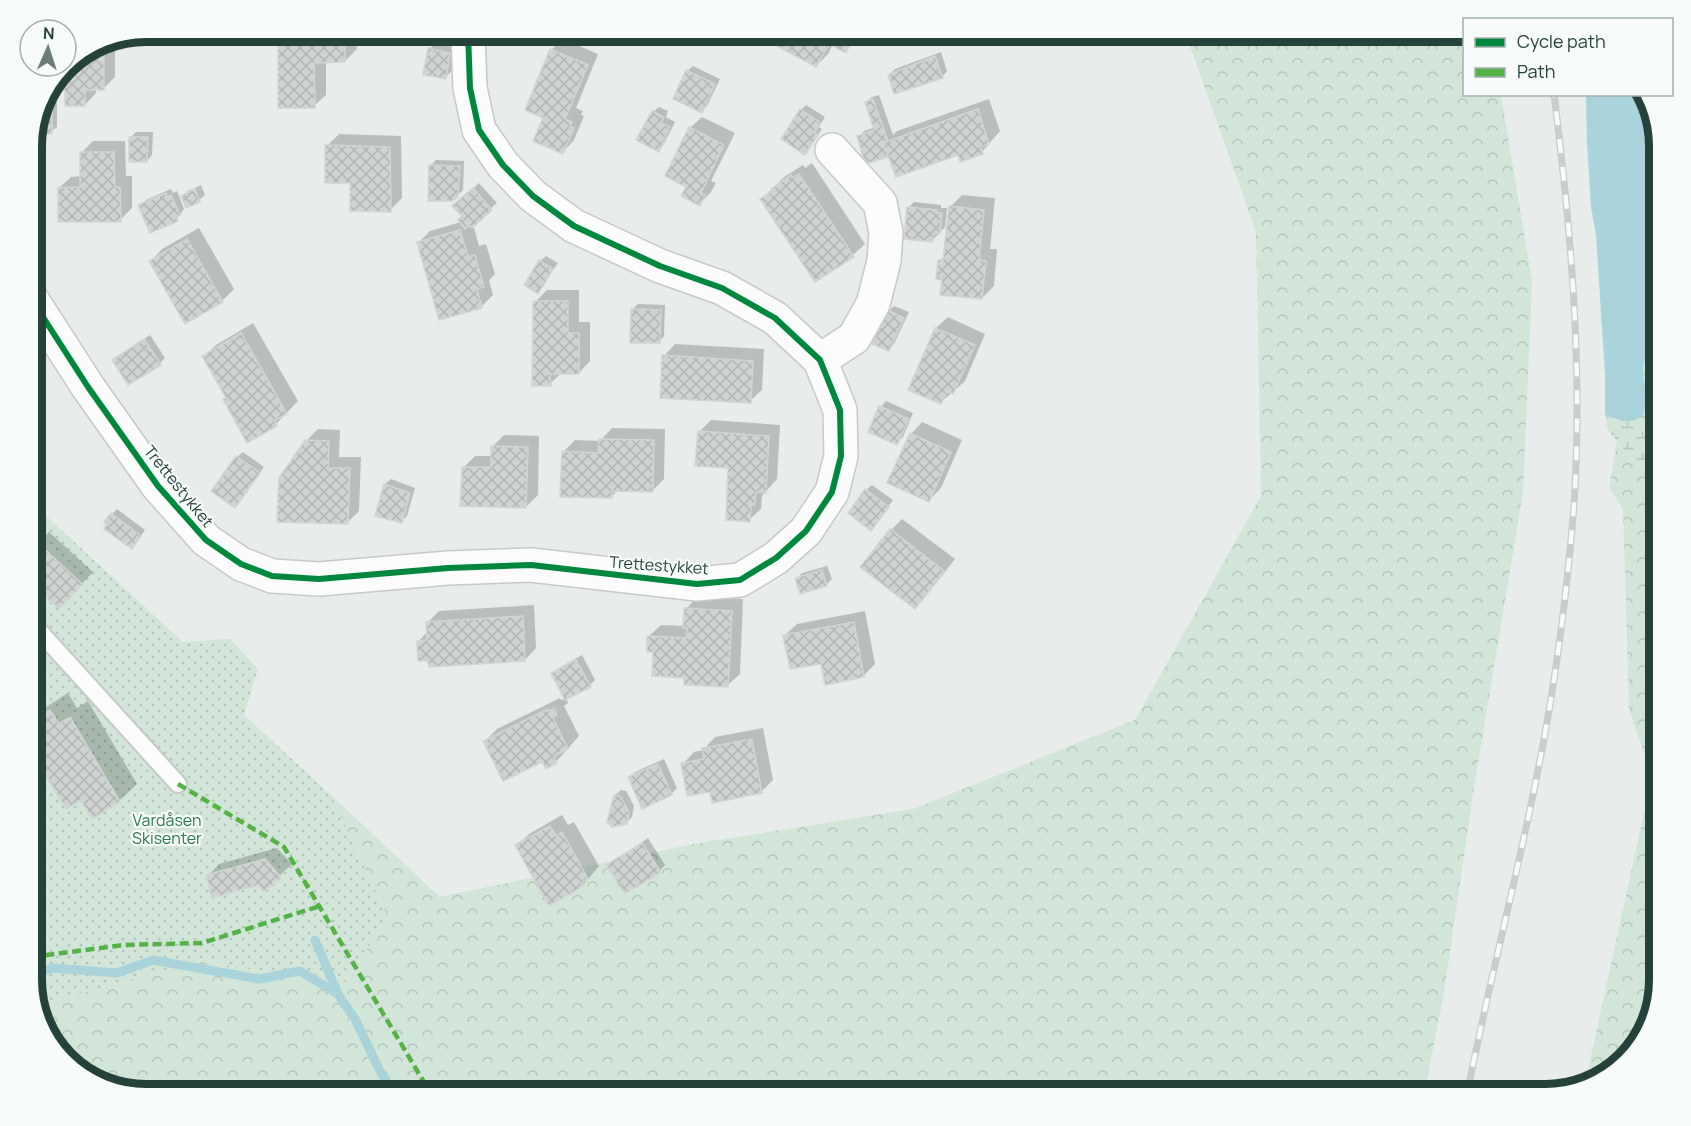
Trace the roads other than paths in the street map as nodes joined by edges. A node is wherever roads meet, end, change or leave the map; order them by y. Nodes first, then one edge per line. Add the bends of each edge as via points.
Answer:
1 (468, 42) edge
2 (832, 150) dead end
3 (42, 316) edge
4 (820, 360) junction
5 (42, 634) edge
6 (178, 784) dead end

1 - 4 street, Trettestykket via 470,88 479,130 503,165 533,196 574,226 660,266 722,288 775,318
2 - 4 street via 880,203 886,232 884,261 873,304 854,338
3 - 4 street, Trettestykket via 158,486 206,540 241,564 272,576 319,579 531,565 697,584 740,580 776,558 806,531 832,492 841,456 840,410
5 - 6 lane

